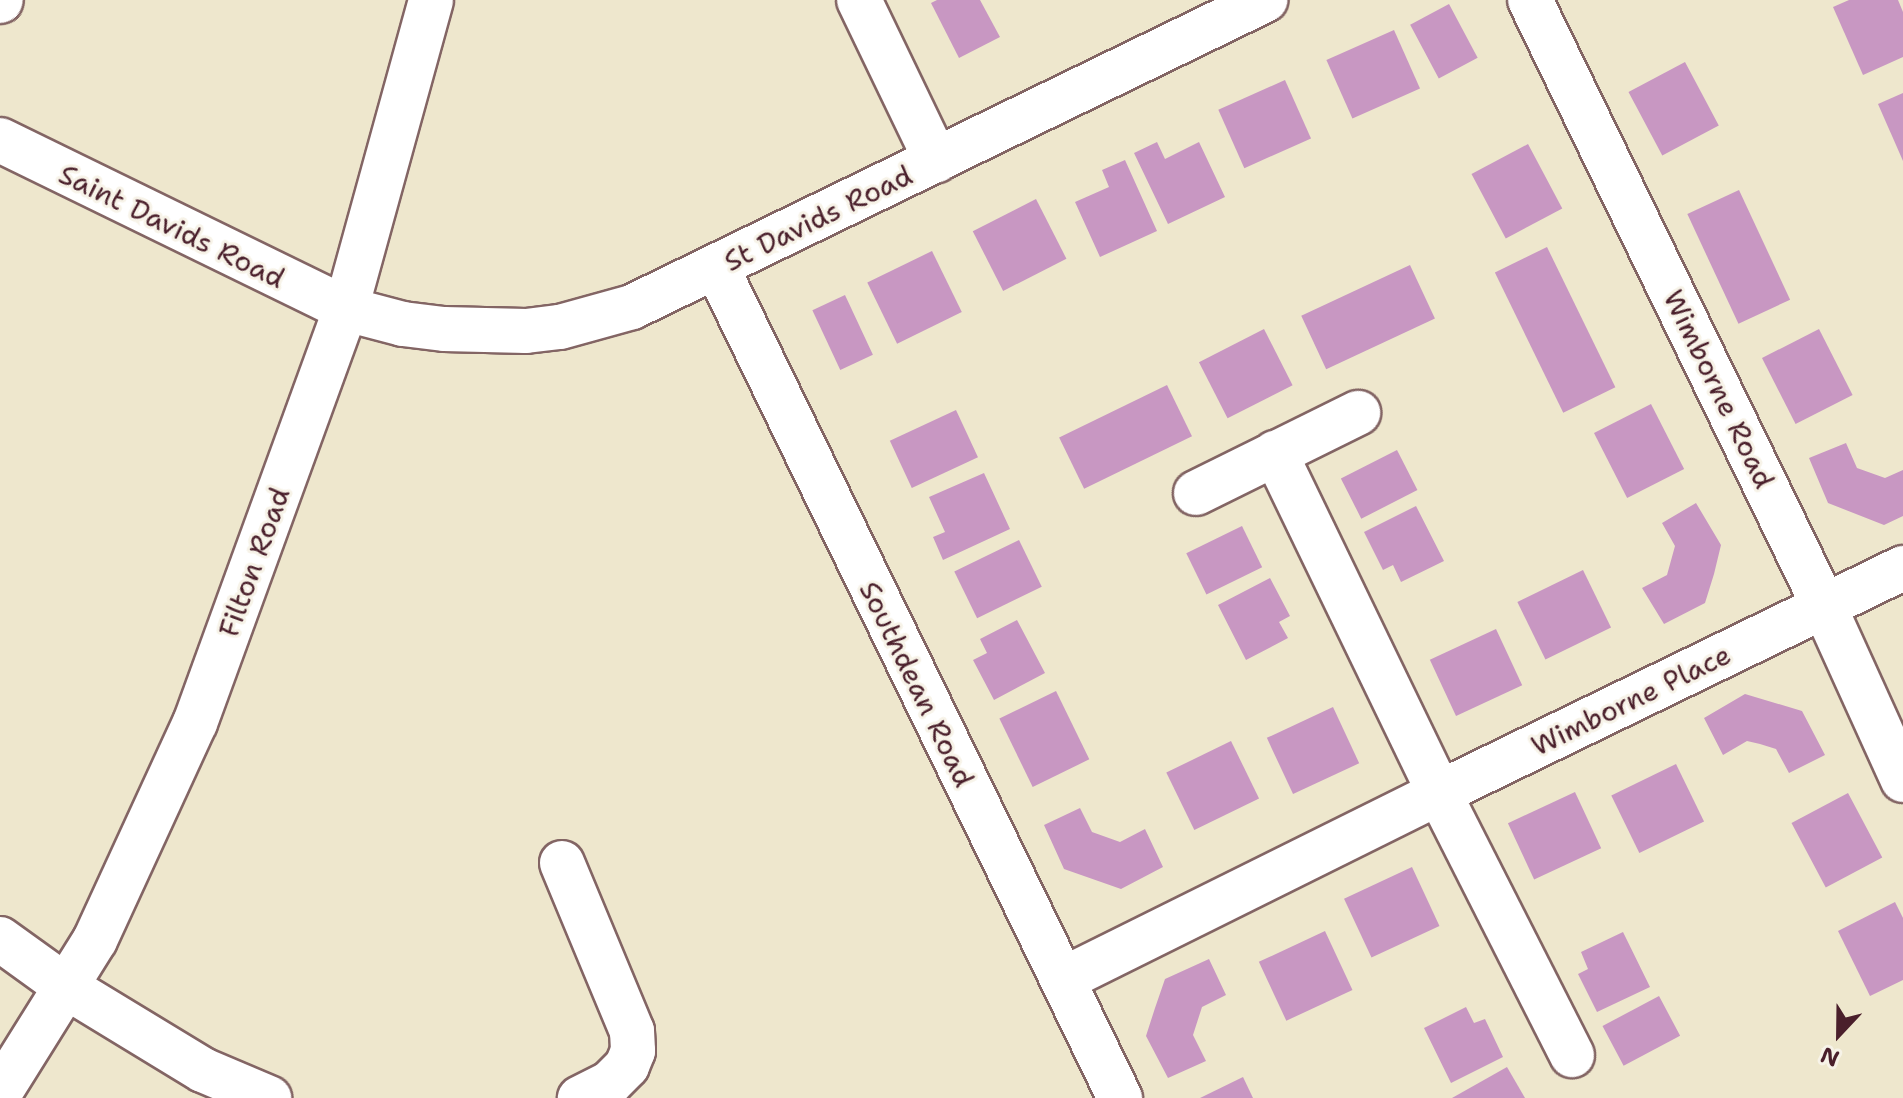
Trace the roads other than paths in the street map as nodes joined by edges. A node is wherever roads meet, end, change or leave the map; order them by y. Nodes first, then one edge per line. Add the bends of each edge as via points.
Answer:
1 (431, 0) edge
2 (859, 0) edge
3 (1265, 0) edge
4 (1530, 0) edge
5 (0, 140) edge
6 (936, 160) junction
7 (717, 268) junction
8 (346, 309) junction
9 (1358, 413) dead end
10 (1275, 453) junction
11 (1196, 493) dead end
12 (1903, 568) edge
13 (1824, 606) junction
14 (1903, 780) edge
15 (1439, 793) junction
16 (562, 863) dead end
17 (0, 939) edge
18 (1064, 979) junction
19 (68, 988) junction
20 (1572, 1055) dead end
21 (0, 1092) edge
22 (269, 1098) edge
23 (580, 1098) edge
24 (1120, 1098) edge

1 - 8 street, Filton Road
2 - 6 street
3 - 6 street, St Davids Road
4 - 13 street, Wimborne Road
5 - 8 street, Saint Davids Road
6 - 7 street, St Davids Road
7 - 8 street, St Davids Road via 632,307 560,327 444,329
7 - 18 street, Southdean Road
8 - 19 street, Filton Road via 195,723
9 - 10 street
10 - 11 street
10 - 15 street
12 - 13 street, Wimborne Place
13 - 14 street, Wimborne Road
13 - 15 street, Wimborne Place
15 - 18 street, Wimborne Place
15 - 20 street
16 - 23 street via 632,1031 627,1066 610,1083
17 - 19 street
18 - 24 street, Southdean Road
19 - 21 street, Filton Road
19 - 22 street via 203,1070

